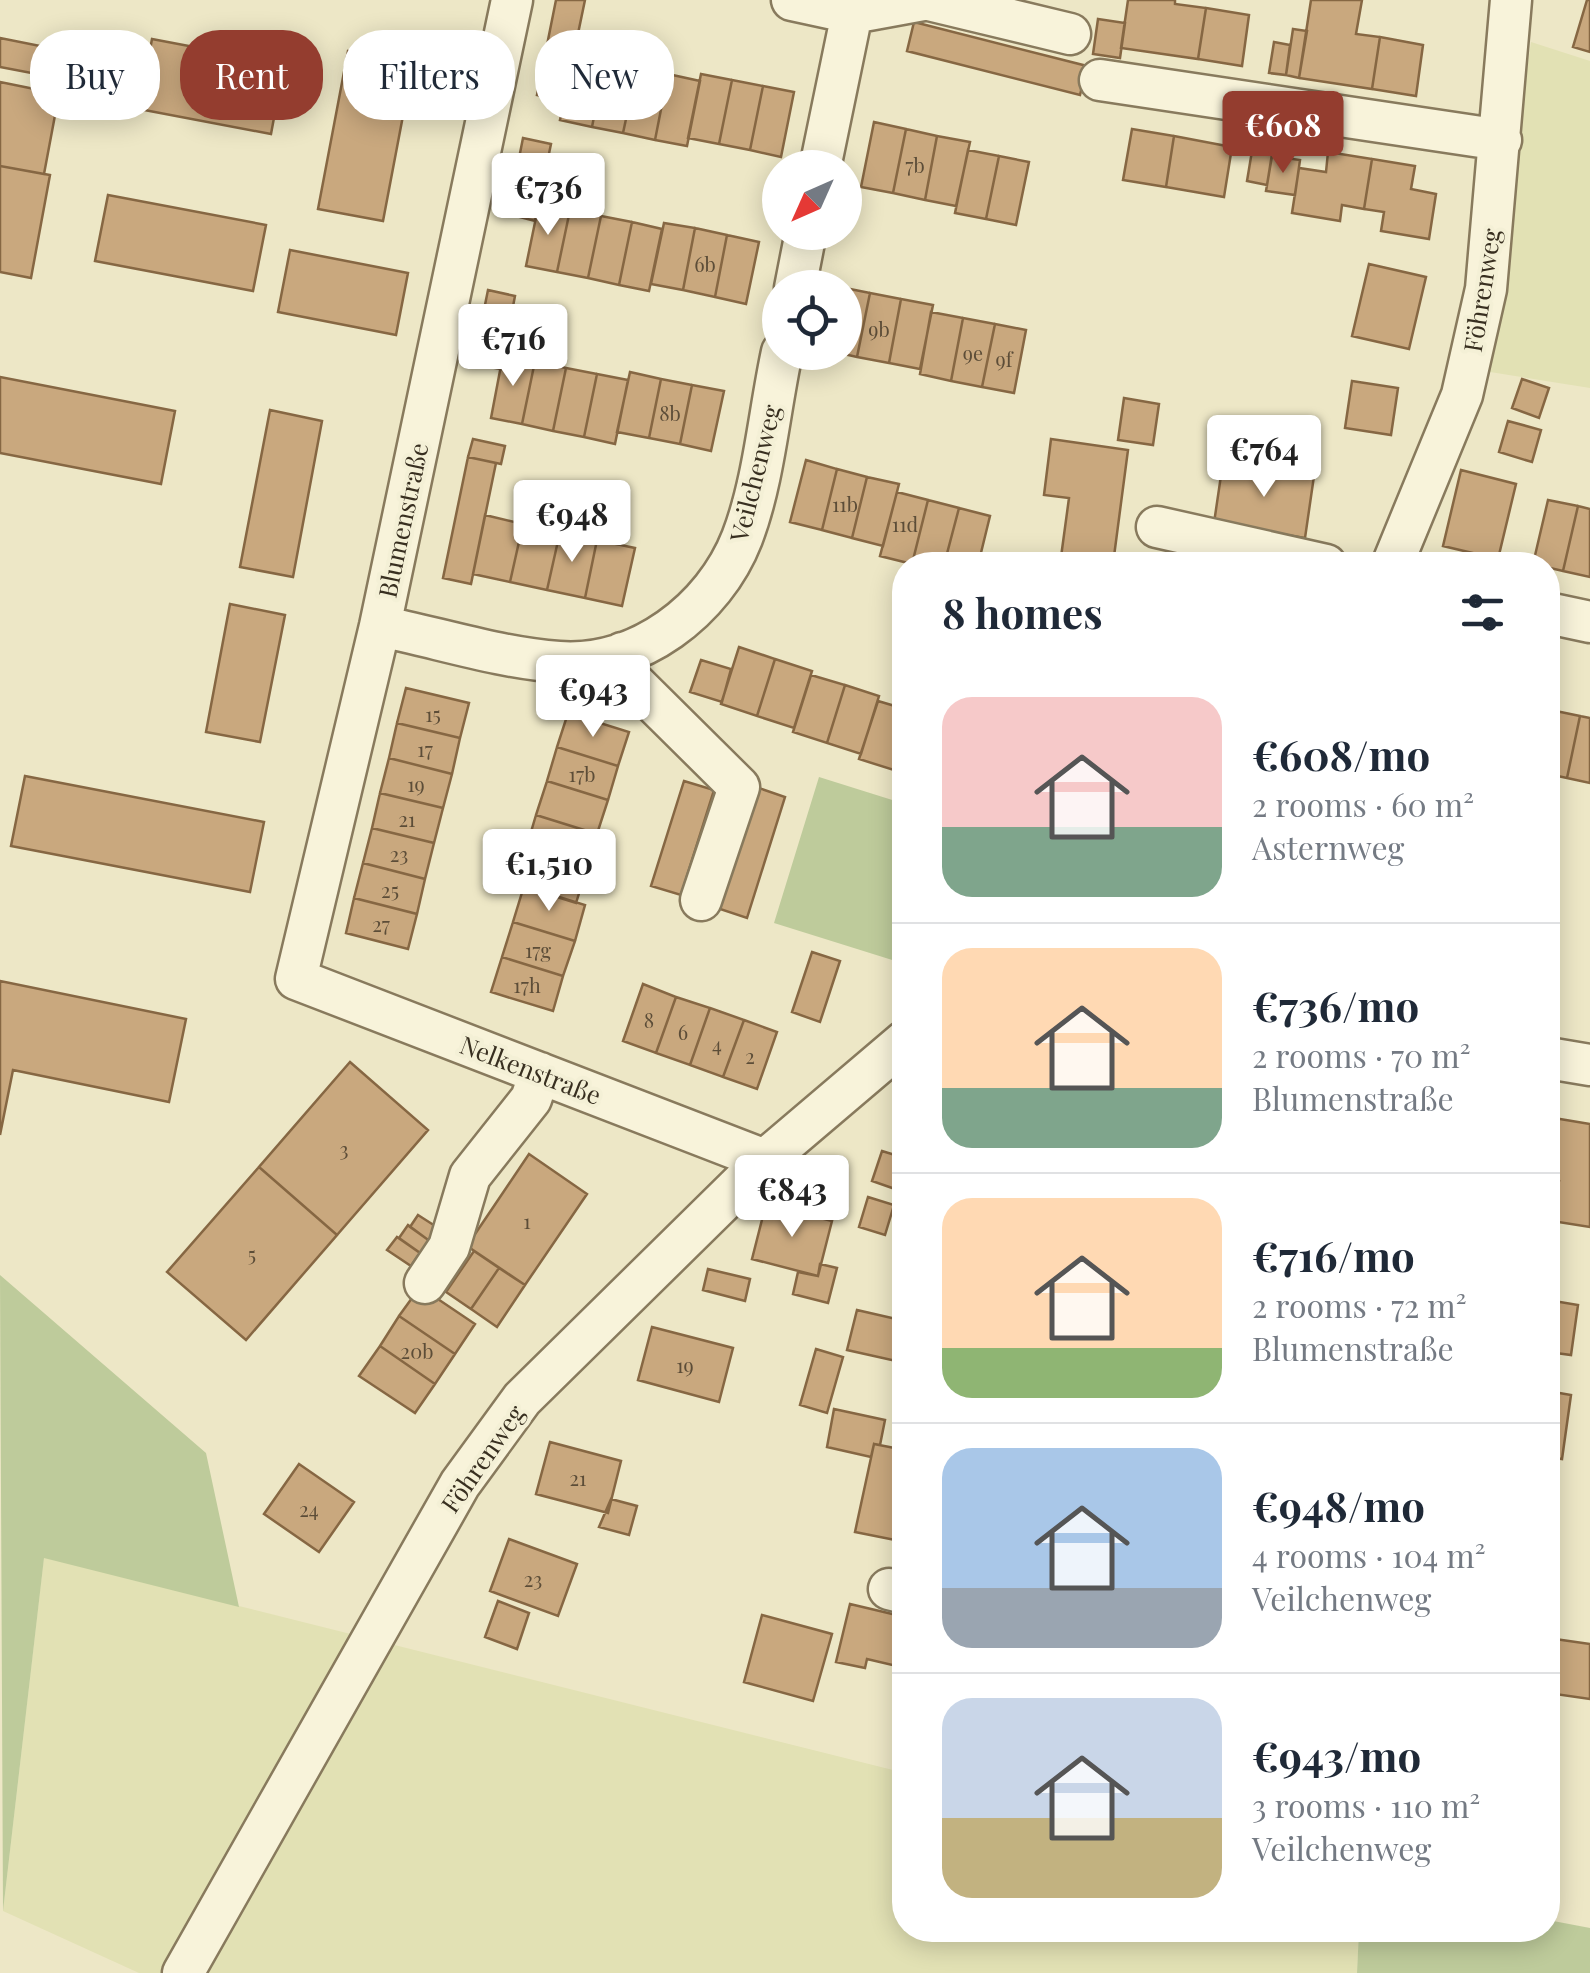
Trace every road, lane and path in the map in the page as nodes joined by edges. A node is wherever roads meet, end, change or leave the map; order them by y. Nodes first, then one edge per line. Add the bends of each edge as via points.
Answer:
1 (512, 0) edge
2 (792, 0) edge
3 (926, 0) edge
4 (1511, 0) edge
5 (852, 13) junction
6 (1070, 34) dead end
7 (1100, 80) dead end
8 (1501, 140) junction
9 (824, 150) edge
10 (778, 370) edge
11 (1157, 527) dead end
12 (1268, 552) edge
13 (1397, 552) edge
14 (1560, 616) edge
15 (1590, 622) edge
16 (380, 626) junction
17 (622, 652) junction
18 (702, 900) dead end
19 (296, 979) joint
20 (892, 1052) edge
21 (1560, 1060) edge
22 (1590, 1065) edge
23 (540, 1073) junction
24 (765, 1160) junction
25 (425, 1283) dead end
26 (183, 1973) edge

1 - 16 street, Blumenstraße
2 - 5 street
3 - 5 street
3 - 6 street
4 - 8 street, Föhrenweg
5 - 9 street
7 - 8 street
8 - 13 street, Föhrenweg via 1486,289 1462,396
10 - 17 street, Veilchenweg via 742,537 727,567 689,616
11 - 12 street
14 - 15 street
16 - 17 street, Veilchenweg via 558,662
16 - 19 street, Blumenstraße
17 - 18 street via 630,678 739,787
19 - 23 street, Nelkenstraße
20 - 24 street, Föhrenweg
21 - 22 street
23 - 24 street, Nelkenstraße
23 - 25 street via 531,1099 470,1176 450,1247
24 - 26 street, Föhrenweg via 522,1398 460,1484

